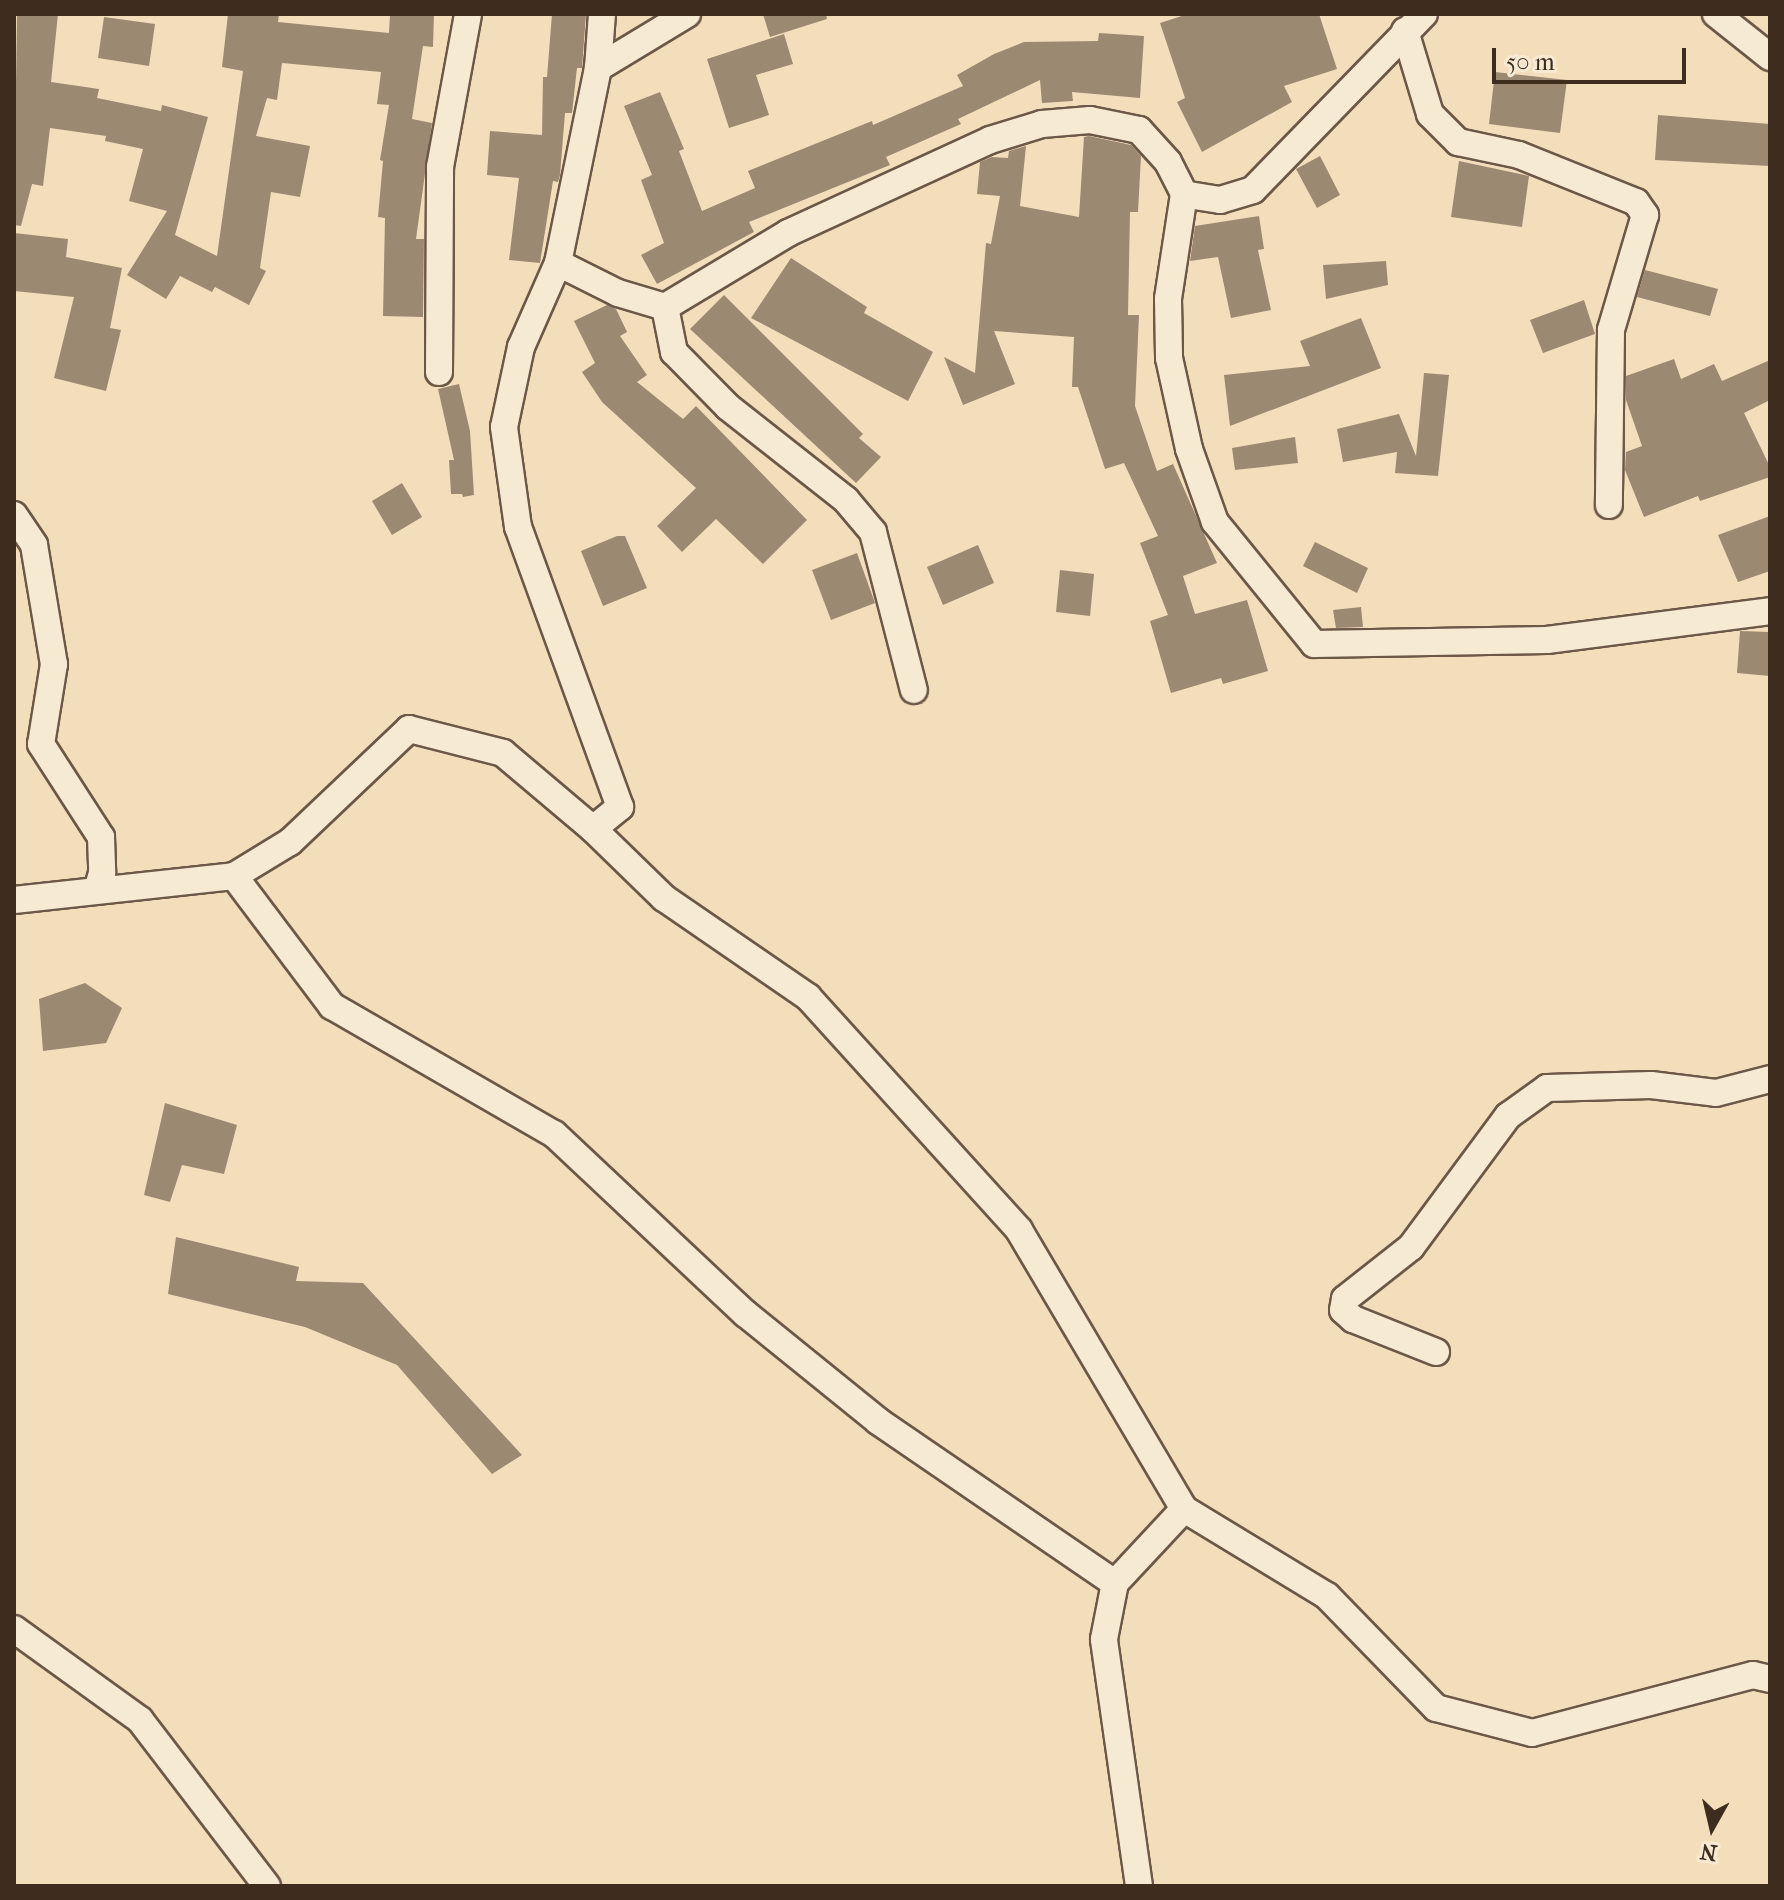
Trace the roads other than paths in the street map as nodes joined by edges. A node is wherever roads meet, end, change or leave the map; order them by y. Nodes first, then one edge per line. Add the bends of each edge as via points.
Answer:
1 (468, 14) edge
2 (602, 14) edge
3 (687, 14) edge
4 (1716, 14) edge
5 (1414, 22) edge
6 (1770, 57) edge
7 (598, 68) junction
8 (1184, 194) junction
9 (558, 263) junction
10 (665, 307) junction
11 (439, 372) dead end
12 (1609, 505) dead end
13 (14, 515) edge
14 (1770, 611) edge
15 (914, 690) dead end
16 (593, 829) junction
17 (234, 876) junction
18 (100, 882) junction
19 (14, 900) edge
20 (1770, 1079) edge
21 (1436, 1352) dead end
22 (1184, 1509) junction
23 (1115, 1583) junction
24 (14, 1629) edge
25 (1770, 1679) edge
26 (267, 1886) edge
27 (1139, 1886) edge

1 - 11 street via 440,167
2 - 7 street
3 - 7 street
4 - 6 street
5 - 8 street via 1253,190 1220,200
5 - 12 street via 1430,114 1458,142 1519,155 1636,202 1645,215 1611,330
7 - 9 street
8 - 10 street via 1168,162 1139,130 1090,120 1042,124 990,140 788,233
8 - 14 street via 1168,299 1169,358 1189,449 1215,522 1314,644 1547,640
9 - 10 street via 618,293
9 - 16 street via 521,347 504,427 518,527 620,807
10 - 15 street via 674,352 728,407 846,500 873,532
13 - 18 street via 34,545 54,664 41,744 101,837
16 - 17 street via 503,753 409,729 290,842
16 - 22 street via 664,898 808,997 1019,1230
17 - 18 street
17 - 23 street via 332,1006 554,1134 746,1314 878,1421
18 - 19 street
20 - 21 street via 1716,1093 1651,1085 1547,1088 1508,1116 1411,1247 1345,1299 1343,1310 1353,1319
22 - 23 street
22 - 25 street via 1327,1596 1436,1708 1532,1733 1753,1675
23 - 27 street via 1104,1639
24 - 26 street via 140,1720

